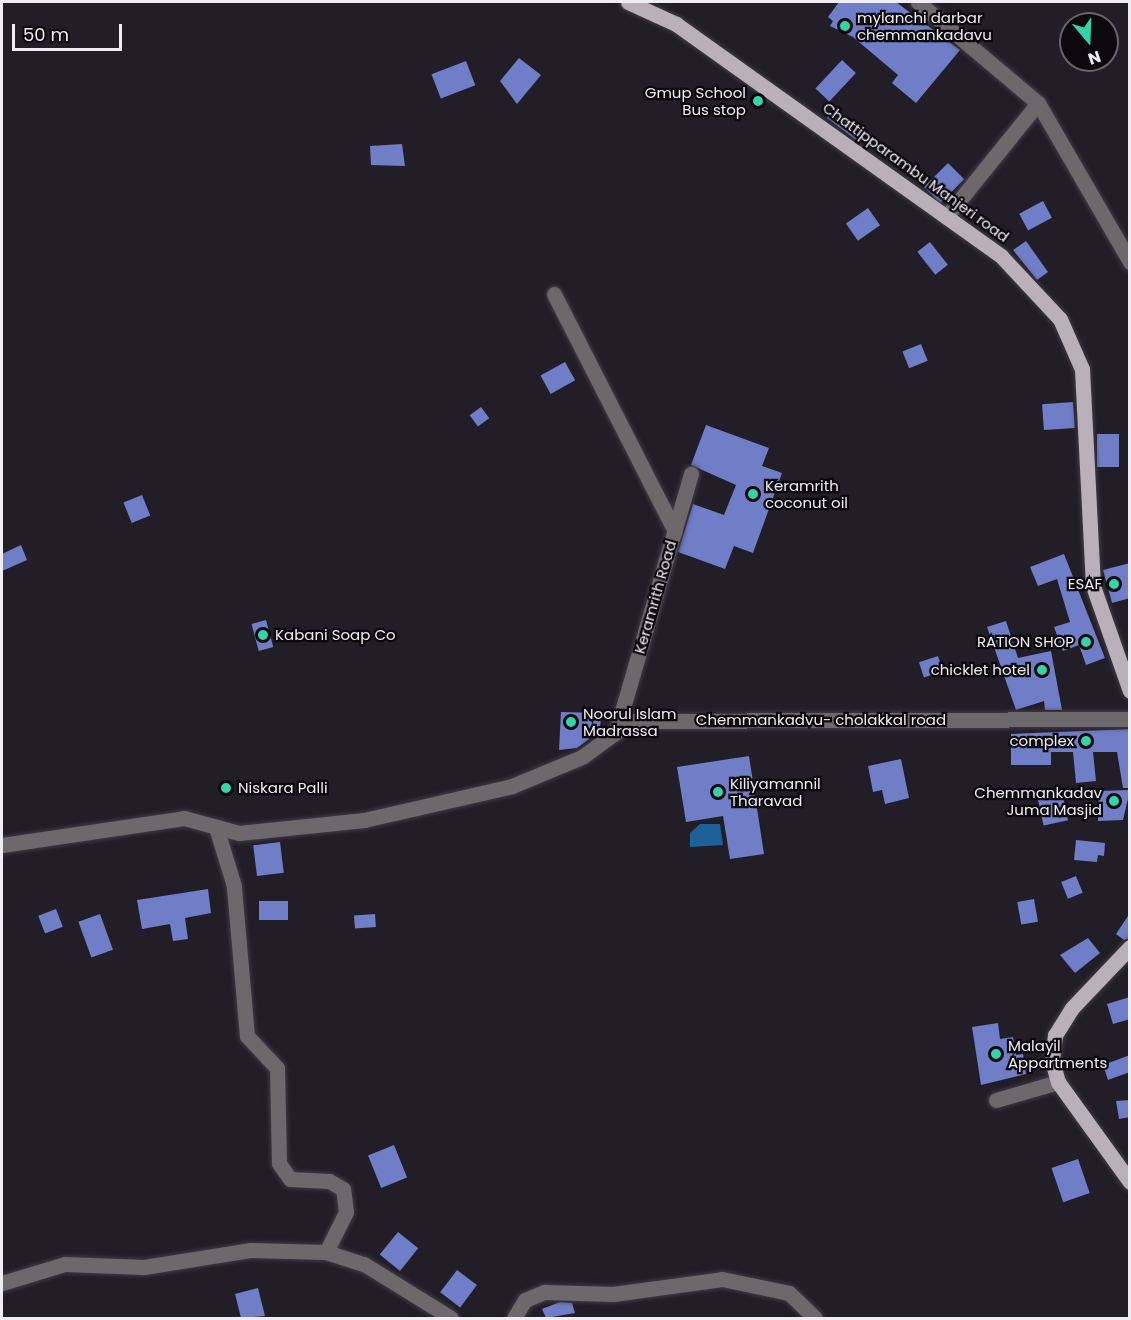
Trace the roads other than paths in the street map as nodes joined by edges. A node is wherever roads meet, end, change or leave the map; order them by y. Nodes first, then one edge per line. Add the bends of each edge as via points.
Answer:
1 (628, 2) edge
2 (918, 2) edge
3 (1038, 103) junction
4 (946, 217) junction
5 (1130, 261) edge
6 (554, 294) dead end
7 (691, 474) dead end
8 (675, 531) junction
9 (1130, 691) edge
10 (1130, 719) edge
11 (619, 721) junction
12 (216, 826) junction
13 (2, 845) edge
14 (1130, 947) edge
15 (1058, 1082) junction
16 (996, 1100) dead end
17 (1130, 1182) edge
18 (326, 1252) junction
19 (2, 1283) edge
20 (451, 1318) edge
21 (514, 1318) edge
22 (815, 1318) edge

1 - 4 main road, Chattipparambu Manjeri road via 676,24
2 - 3 street
3 - 4 street
3 - 5 street
4 - 9 main road, Chattipparambu Manjeri road via 1001,256 1060,319 1074,345 1082,369 1093,586
6 - 8 street
7 - 8 street, Keramrith Road
8 - 11 street, Keramrith Road
10 - 11 street, Chemmankadvu- cholakkal road
11 - 12 street via 608,743 550,772 431,803 286,831 239,833
12 - 13 street via 184,818
12 - 18 street via 235,895 247,1036 277,1068 282,1173 290,1179 329,1181 343,1189 348,1202
14 - 15 main road via 1092,984 1055,1035 1052,1060
15 - 16 street
15 - 17 main road
18 - 19 street via 250,1250 144,1267 65,1264
18 - 20 street via 364,1264
21 - 22 street via 525,1300 544,1292 613,1294 722,1279 789,1293

